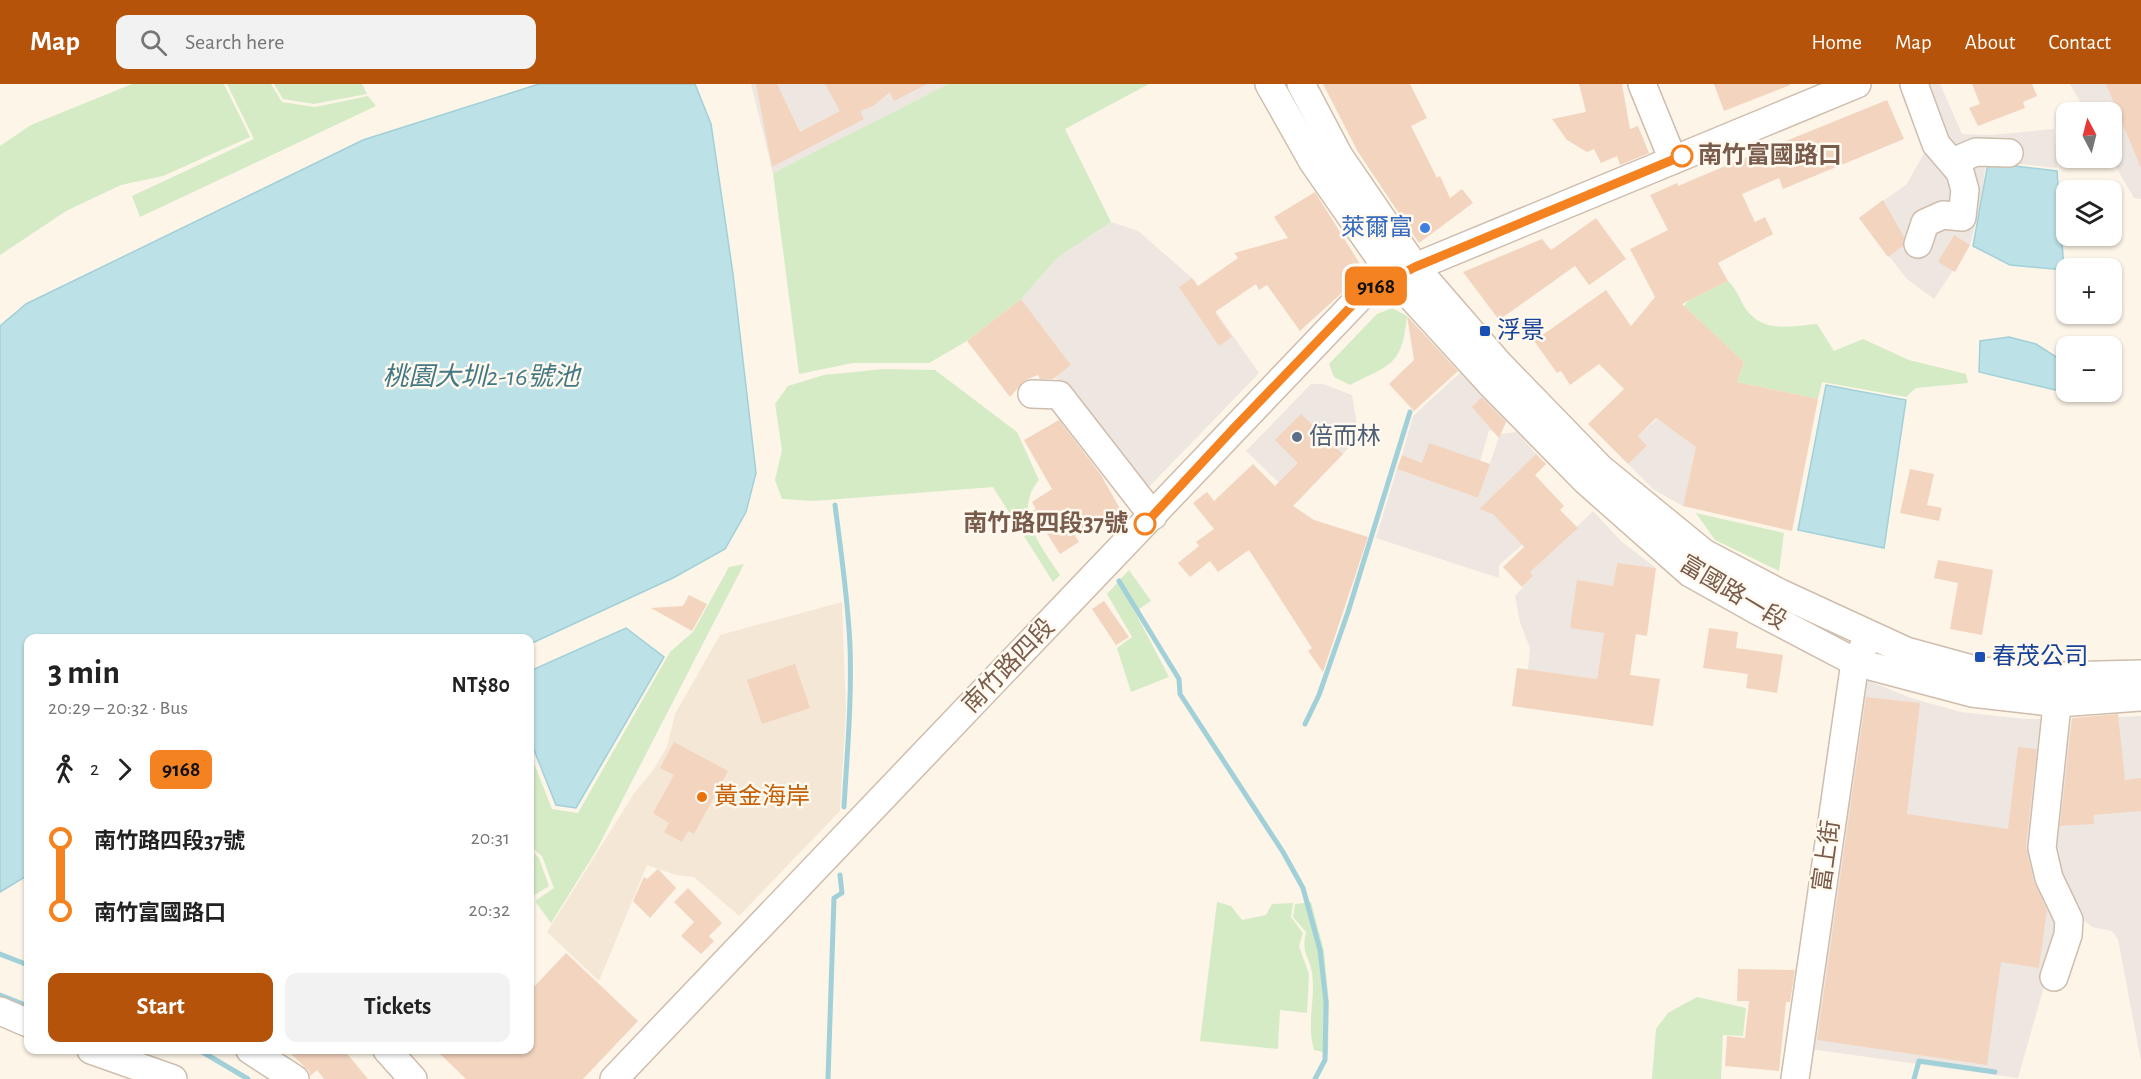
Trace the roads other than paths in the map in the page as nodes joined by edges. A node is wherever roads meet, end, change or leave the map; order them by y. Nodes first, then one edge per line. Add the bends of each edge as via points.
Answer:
1 (1269, 84) edge
2 (1301, 84) edge
3 (1642, 84) edge
4 (1857, 84) edge
5 (1914, 84) edge
6 (2009, 153) dead end
7 (1673, 160) junction
8 (1952, 162) junction
9 (1918, 244) dead end
10 (1404, 272) junction
11 (1032, 394) dead end
12 (1153, 516) junction
13 (1870, 635) junction
14 (1856, 662) junction
15 (2141, 674) edge
16 (2060, 676) junction
17 (2141, 696) edge
18 (2058, 703) junction
19 (2054, 977) dead end
20 (0, 1011) edge
21 (24, 1021) edge
22 (102, 1054) edge
23 (256, 1054) edge
24 (391, 1054) edge
25 (173, 1079) edge
26 (295, 1079) edge
27 (413, 1079) edge
28 (614, 1079) edge
29 (1794, 1079) edge

1 - 10 street via 1313,162
2 - 10 street
3 - 7 street
4 - 7 street, 南竹路四段
5 - 8 street via 1936,144
6 - 8 street via 1976,152
7 - 10 street, 南竹路四段
8 - 9 street via 1960,172 1965,190 1962,217 1943,215 1925,223
10 - 12 street, 南竹路四段 via 1365,292
10 - 13 street, 富國路一段 via 1600,468 1704,553
10 - 14 street, 富國路一段 via 1489,382 1586,480 1690,573
11 - 12 street via 1059,395
12 - 28 street, 南竹路四段
13 - 14 street, 富上街
13 - 16 street, 富國路一段 via 1906,651 1979,671
14 - 18 street, 富國路一段 via 1972,693
14 - 29 street, 富上街
15 - 16 street, 富國路一段
16 - 18 street
17 - 18 street, 富國路一段
18 - 19 street via 2042,848 2049,878 2069,920
20 - 21 street
22 - 25 street
23 - 26 street
24 - 27 street

